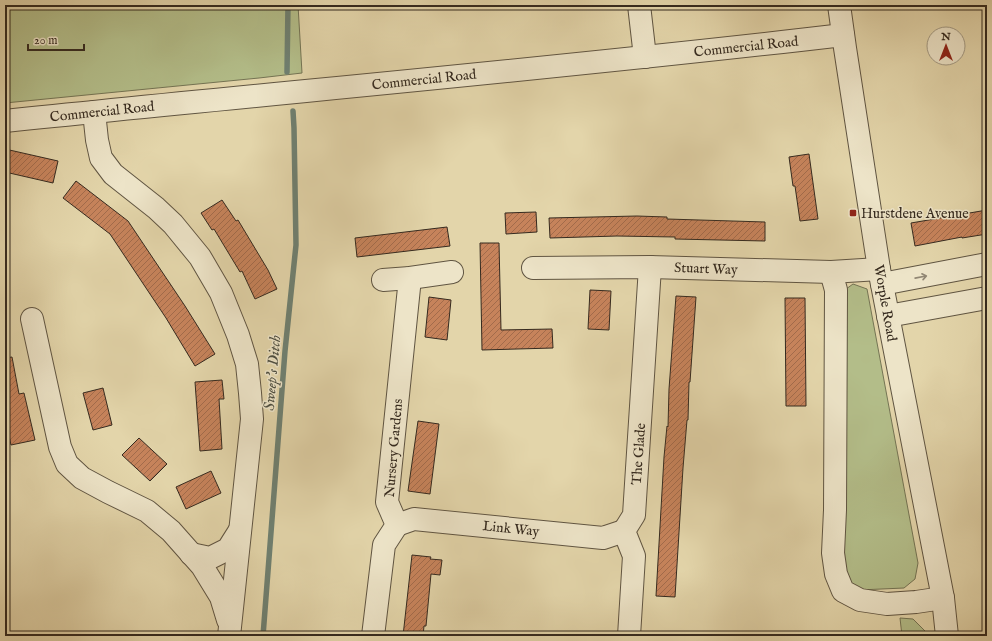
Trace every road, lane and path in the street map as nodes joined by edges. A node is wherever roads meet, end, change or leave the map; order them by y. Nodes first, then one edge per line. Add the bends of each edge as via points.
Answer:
1 (639, 5) edge
2 (839, 5) edge
3 (843, 35) junction
4 (644, 57) junction
5 (94, 112) junction
6 (5, 121) edge
7 (987, 264) edge
8 (650, 267) junction
9 (533, 268) dead end
10 (452, 272) dead end
11 (831, 272) junction
12 (881, 276) junction
13 (410, 278) junction
14 (383, 280) dead end
15 (987, 298) edge
16 (888, 316) junction
17 (32, 320) dead end
18 (397, 525) junction
19 (240, 530) junction
20 (624, 531) junction
21 (191, 554) junction
22 (943, 598) junction
23 (230, 632) edge
24 (373, 636) edge
25 (629, 636) edge
26 (947, 636) edge

1 - 4 street
2 - 3 street, Worple Road
3 - 4 street, Commercial Road
3 - 12 street, Worple Road
4 - 5 street, Commercial Road
5 - 6 street, Commercial Road
5 - 19 street via 101,158 113,174 173,224 200,257 221,293 238,335 247,364 252,419
12 -> 7 street
8 - 9 street, Stuart Way
8 - 11 street, Stuart Way
8 - 20 street, The Glade via 634,516
10 - 13 street
11 - 12 street, Stuart Way
11 - 22 street via 836,290 833,553 836,574 843,591 860,600 887,604
12 - 16 street, Worple Road
13 - 14 street
13 - 18 street, Nursery Gardens via 387,502
15 - 16 street
16 - 22 street, Worple Road
17 - 21 street via 60,446 67,464 82,478 147,510 171,531
18 - 20 street, Link Way via 414,519 603,538
18 - 24 street via 384,545
19 - 21 street via 228,549 210,558
19 - 23 street
20 - 25 street via 634,556
21 - 23 street via 202,566 221,597
22 - 26 street, Worple Road

